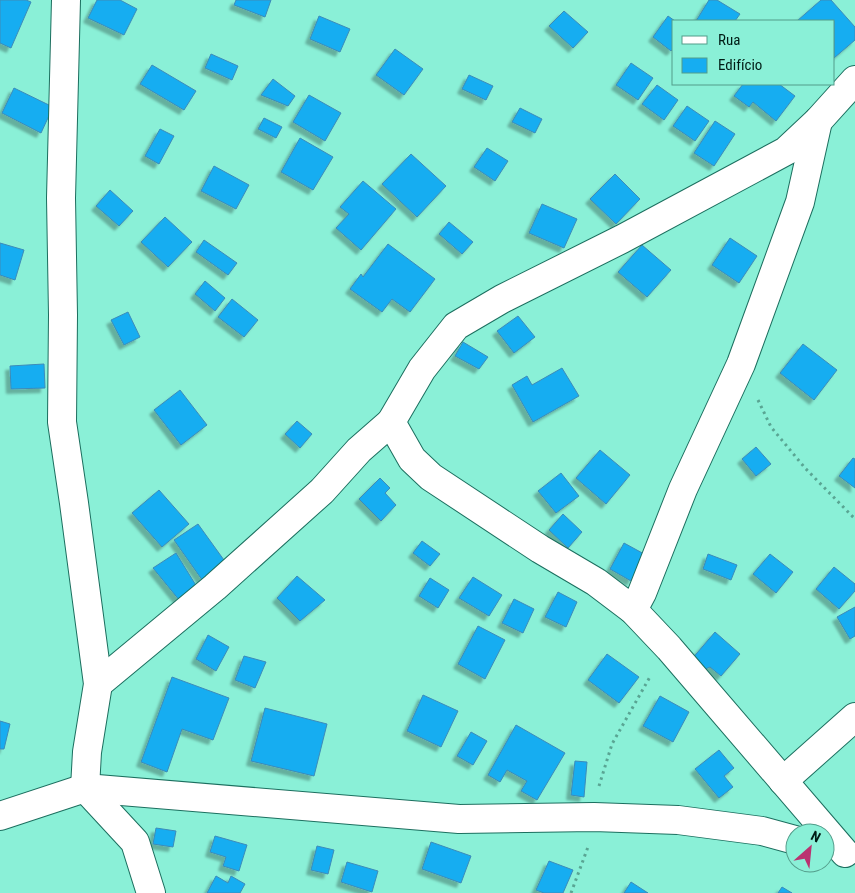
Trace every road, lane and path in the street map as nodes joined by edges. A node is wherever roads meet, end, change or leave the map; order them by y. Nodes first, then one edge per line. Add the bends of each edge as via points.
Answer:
1 (66, 0) edge
2 (855, 80) edge
3 (818, 121) junction
4 (741, 364) junction
5 (391, 422) junction
6 (855, 519) edge
7 (633, 610) junction
8 (669, 648) junction
9 (98, 684) junction
10 (855, 717) edge
11 (783, 781) junction
12 (86, 788) junction
13 (0, 816) edge
14 (594, 817) junction
15 (785, 837) edge
16 (842, 852) edge
17 (152, 892) edge
18 (571, 893) edge

1 - 9 street via 61,198 62,422
2 - 3 street
3 - 4 street via 800,202
3 - 5 street via 786,151 456,326 422,369
4 - 6 path via 771,427 805,468
4 - 7 street via 683,489
5 - 7 street via 412,458 431,477 596,582
5 - 9 street via 269,541
7 - 8 street
8 - 11 street
8 - 14 path via 612,744 600,782
9 - 12 street via 87,752
10 - 11 street
11 - 16 street
12 - 13 street
12 - 14 street via 459,818
12 - 17 street via 135,842
14 - 15 street via 678,820 762,831
14 - 18 path via 590,842

